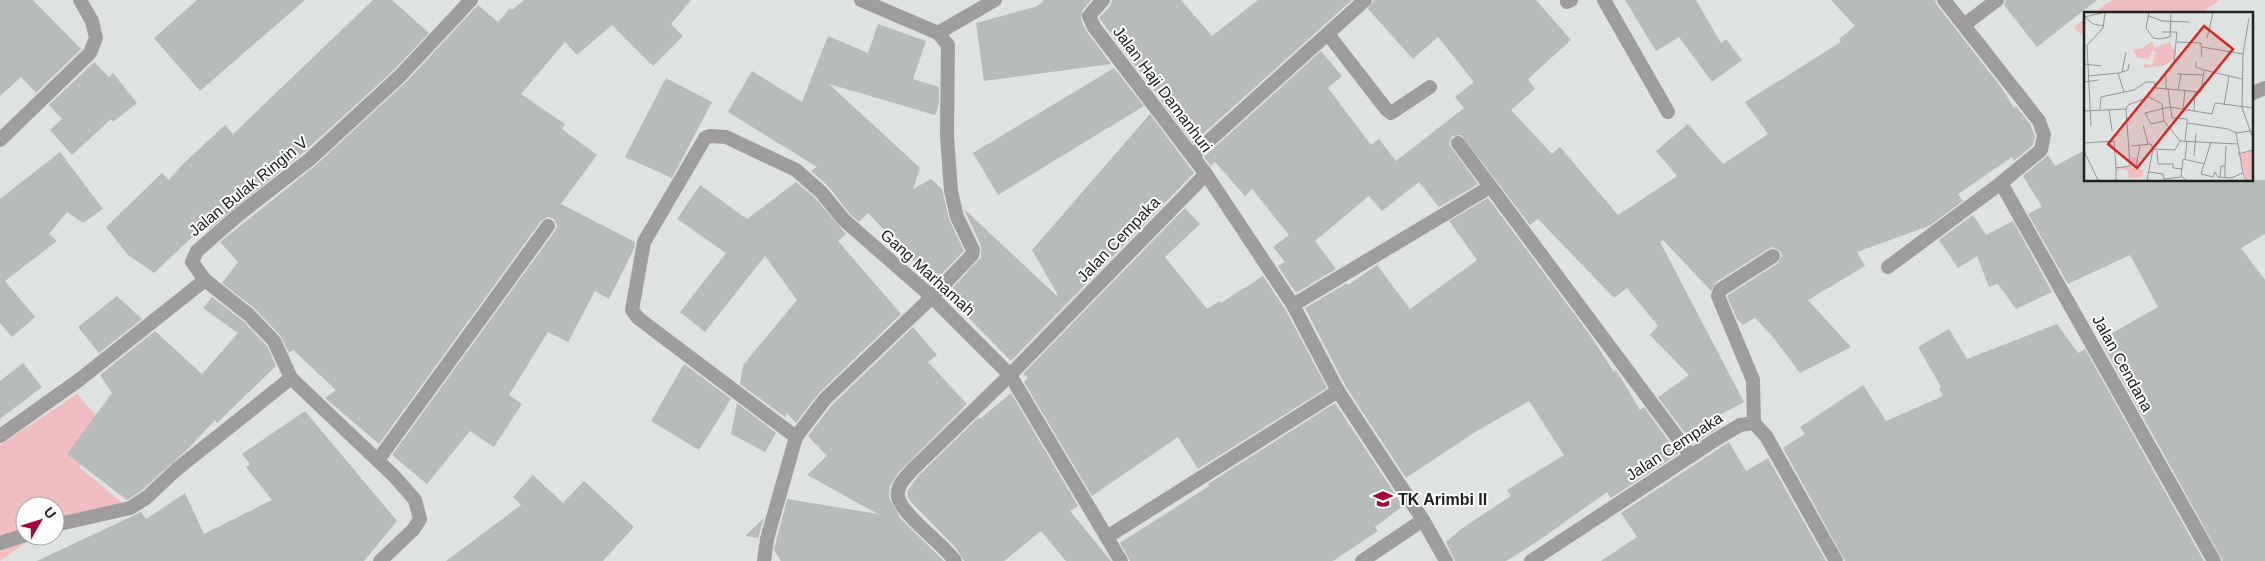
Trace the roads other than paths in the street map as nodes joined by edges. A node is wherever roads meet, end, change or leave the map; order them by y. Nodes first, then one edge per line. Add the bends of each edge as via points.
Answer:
1 (80, 0) edge
2 (471, 0) edge
3 (862, 0) edge
4 (995, 0) edge
5 (1103, 0) edge
6 (1365, 0) edge
7 (1604, 0) edge
8 (1944, 0) edge
9 (1997, 0) edge
10 (1964, 25) junction
11 (938, 33) junction
12 (1328, 34) junction
13 (1430, 87) dead end
14 (2265, 88) edge
15 (2252, 94) edge
16 (1668, 112) dead end
17 (0, 140) edge
18 (1458, 143) dead end
19 (1192, 156) junction
20 (1206, 174) junction
21 (2002, 182) junction
22 (1490, 187) junction
23 (548, 226) dead end
24 (1773, 256) dead end
25 (1888, 267) dead end
26 (206, 280) junction
27 (932, 296) junction
28 (1293, 305) junction
29 (1010, 374) junction
30 (291, 378) junction
31 (1338, 390) junction
32 (1754, 423) junction
33 (0, 436) edge
34 (796, 437) junction
35 (1691, 456) junction
36 (378, 460) junction
37 (1423, 520) junction
38 (65, 523) edge
39 (15, 538) edge
40 (1107, 538) junction
41 (0, 542) edge
42 (380, 561) edge
43 (764, 561) edge
44 (955, 561) edge
45 (1121, 561) edge
46 (1362, 561) edge
47 (1446, 561) edge
48 (1531, 561) edge
49 (1836, 561) edge
50 (2214, 561) edge

1 - 17 street via 92,21 96,38 90,53
2 - 26 street, Jalan Bulak Ringin V via 400,76 310,159 197,251 192,262
3 - 11 street
4 - 11 street
5 - 19 street, Jalan Haji Damanhuri via 1089,16 1094,27
6 - 12 street
7 - 16 street
8 - 10 street
9 - 10 street
10 - 21 street via 2039,121 2044,136 2041,150
11 - 27 street via 948,45 947,136 951,191 957,217 973,250 972,255
12 - 13 street via 1391,113
12 - 19 street
14 - 15 street
18 - 22 street
19 - 20 street, Jalan Haji Damanhuri
20 - 28 street
20 - 29 street, Jalan Cempaka
21 - 25 street
21 - 50 street, Jalan Cendana
22 - 28 street
22 - 35 street
23 - 36 street
24 - 32 street via 1720,290 1718,296 1753,380
26 - 30 street, Jalan Bulak Ringin V via 249,315 274,341
26 - 33 street via 79,380
27 - 29 street, Gang Marhamah
27 - 34 street via 825,400
27 - 34 street, Gang Marhamah via 844,220 821,192 796,170 726,137 705,138 644,242 632,304 634,314
28 - 31 street
29 - 40 street
29 - 44 street via 899,486 898,497 907,511
30 - 36 street, Jalan Bulak Ringin V
30 - 38 street via 177,469 146,498 130,508
31 - 37 street
31 - 40 street
32 - 35 street, Jalan Cempaka via 1740,425
32 - 49 street via 1766,436
34 - 43 street via 767,539
35 - 48 street, Jalan Cempaka
36 - 42 street, Jalan Bulak Ringin V via 415,500 420,519 413,530
37 - 46 street
37 - 47 street
39 - 41 street
40 - 45 street

